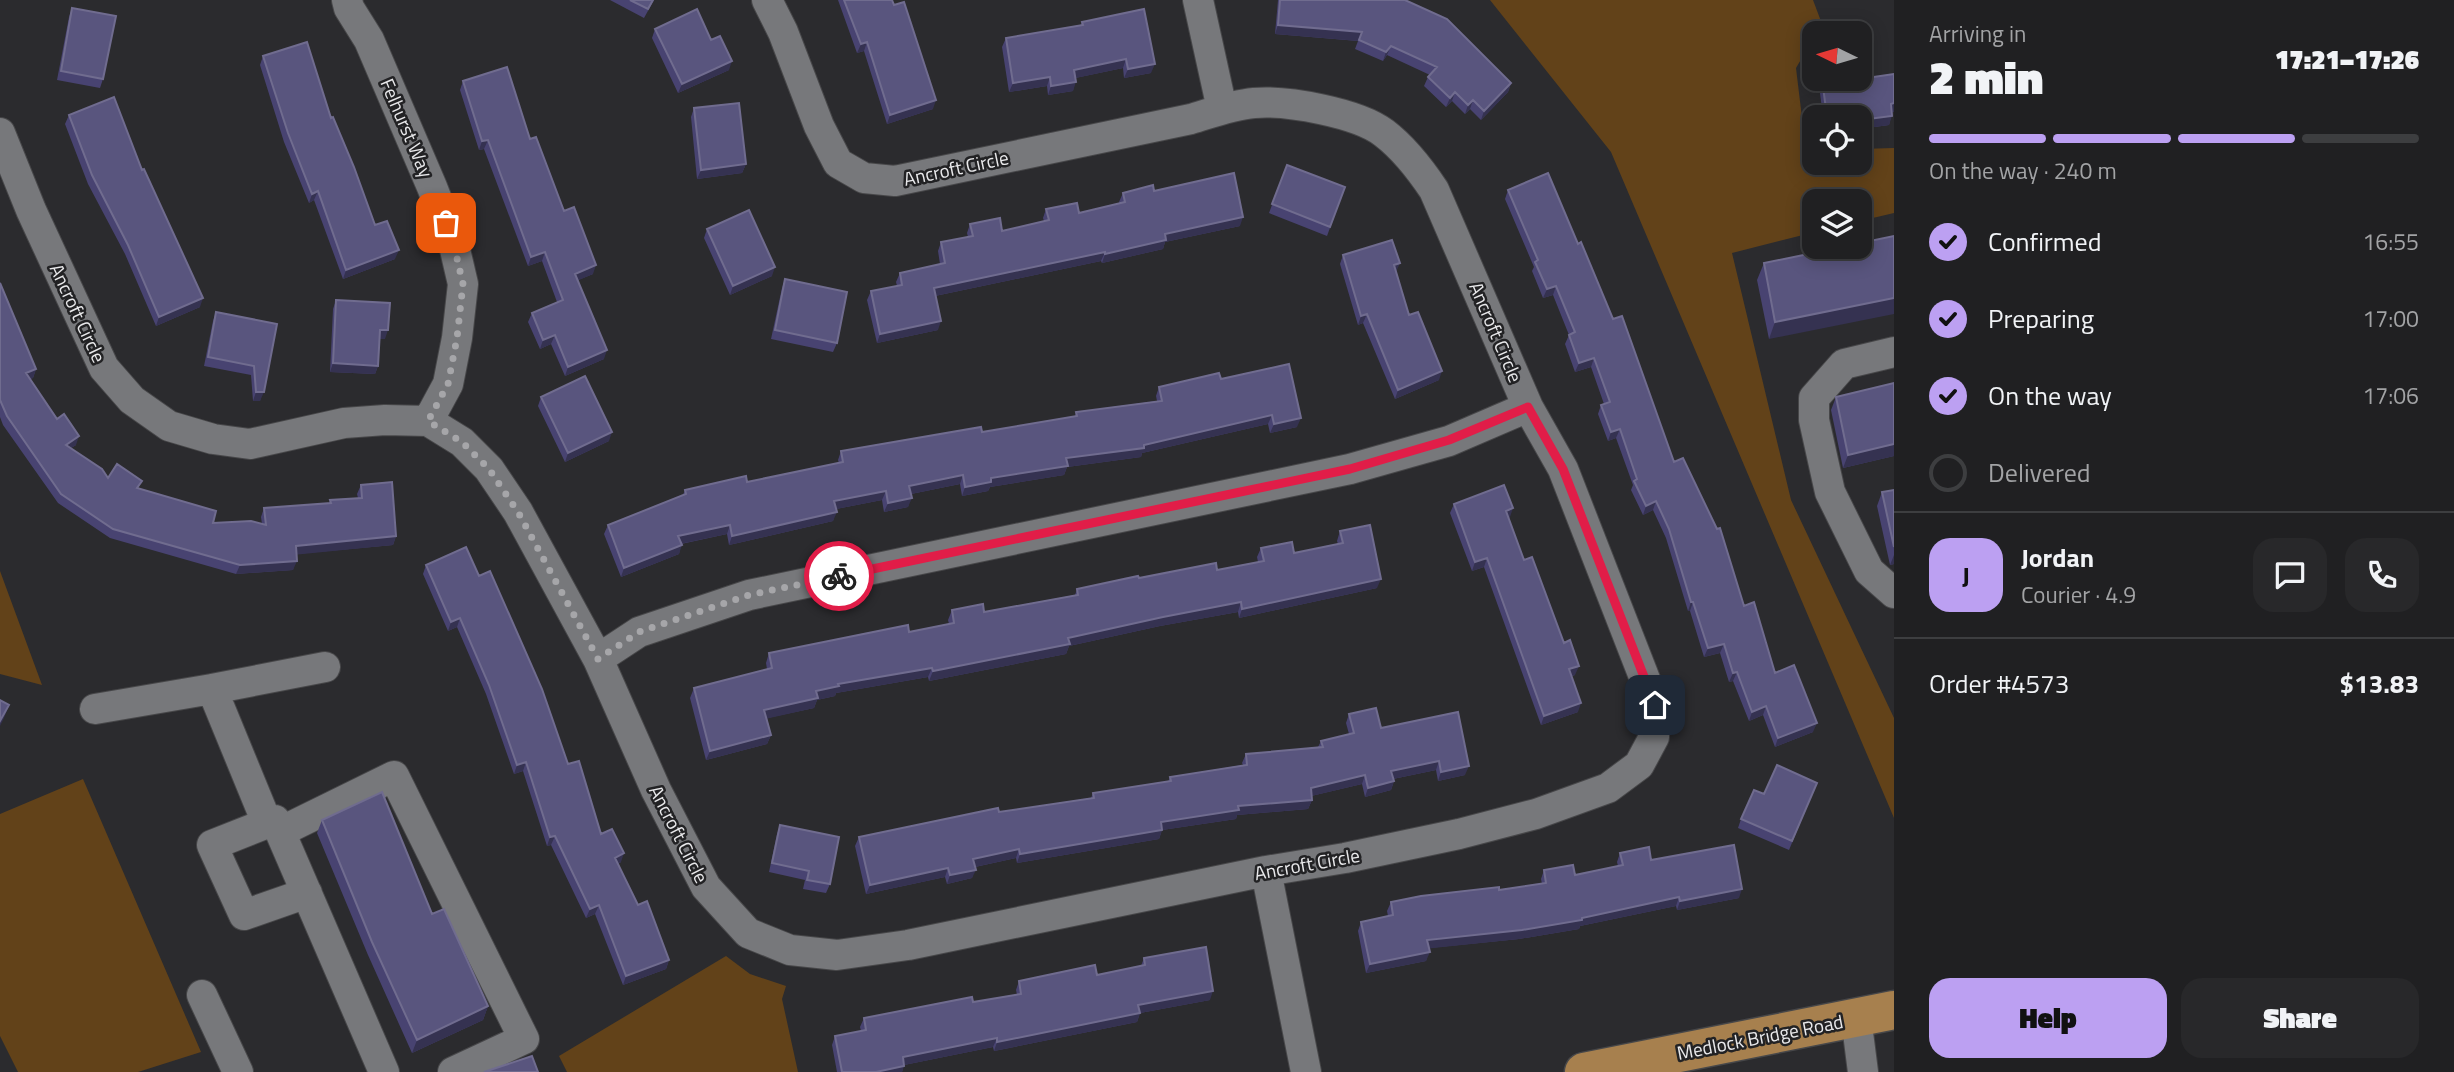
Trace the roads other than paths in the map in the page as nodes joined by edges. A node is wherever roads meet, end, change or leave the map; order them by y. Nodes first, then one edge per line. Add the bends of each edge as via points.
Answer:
1 (347, 0) edge
2 (767, 0) edge
3 (1198, 0) edge
4 (1222, 109) junction
5 (0, 133) edge
6 (1894, 352) edge
7 (1528, 407) junction
8 (428, 421) junction
9 (1894, 593) edge
10 (598, 659) junction
11 (325, 667) dead end
12 (212, 689) junction
13 (95, 709) dead end
14 (273, 828) junction
15 (1266, 871) junction
16 (307, 893) junction
17 (202, 995) dead end
18 (1894, 1010) edge
19 (1856, 1017) junction
20 (377, 1070) edge
21 (238, 1072) edge
22 (453, 1072) edge
23 (1306, 1072) edge
24 (1584, 1072) edge
25 (1863, 1072) edge

1 - 8 street, Felhurst Way via 432,187 453,241 463,284 448,384
2 - 4 street, Ancroft Circle via 838,163 864,178 895,181
3 - 4 street
4 - 7 street, Ancroft Circle via 1256,103 1345,114 1383,132 1413,160 1434,190
5 - 8 street, Ancroft Circle via 104,368 132,400 169,426 250,444 344,423
6 - 9 street via 1844,365 1814,398 1814,420 1829,492 1869,571
7 - 10 street via 1449,440 1350,469 749,595 639,632
7 - 15 street, Ancroft Circle via 1563,469 1655,705 1654,737 1639,765 1608,788 1548,810 1459,834
8 - 10 street, Ancroft Circle via 462,442 489,469 518,512
10 - 15 street, Ancroft Circle via 656,790 706,887 748,933 790,950 837,955 908,945
11 - 12 street
12 - 13 street
12 - 14 street
14 - 16 street
14 - 16 street via 212,845 244,915
14 - 22 street via 394,776 524,1039
15 - 23 street
16 - 20 street
17 - 21 street
18 - 19 main road, Medlock Bridge Road
19 - 24 main road, Medlock Bridge Road
19 - 25 street

